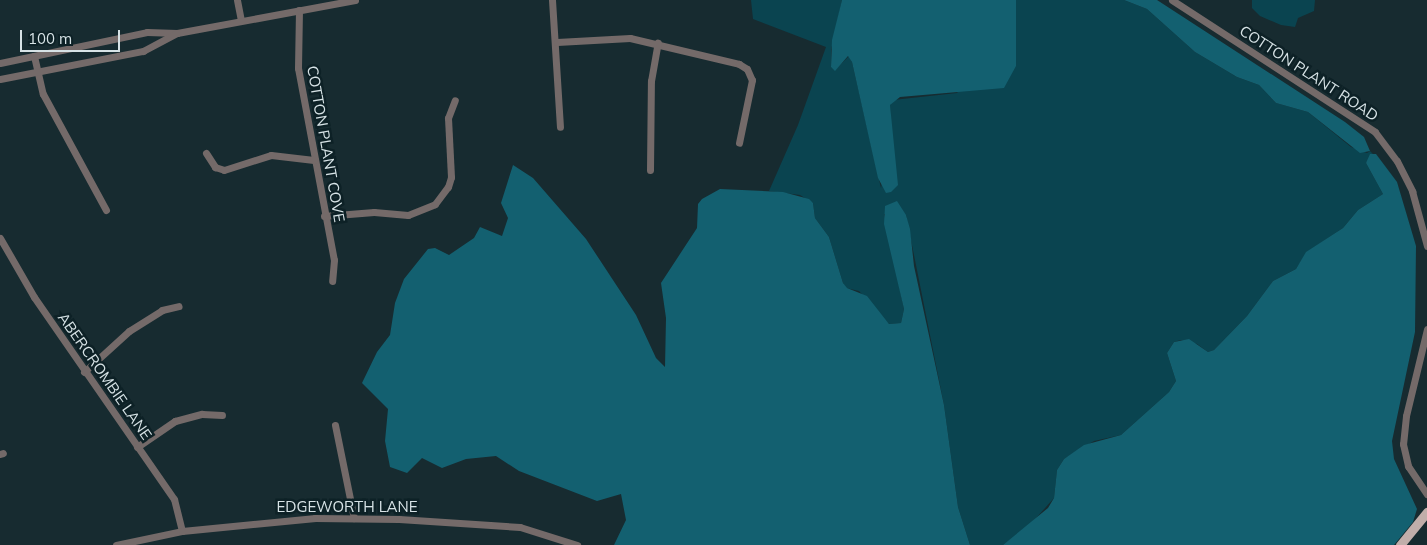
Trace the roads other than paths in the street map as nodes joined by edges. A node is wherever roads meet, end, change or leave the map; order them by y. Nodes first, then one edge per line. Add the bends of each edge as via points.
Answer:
1 (237, 0) edge
2 (355, 0) edge
3 (552, 0) edge
4 (1172, 0) edge
5 (299, 10) junction
6 (241, 20) junction
7 (177, 33) junction
8 (557, 42) junction
9 (658, 44) junction
10 (34, 56) junction
11 (0, 63) edge
12 (36, 72) junction
13 (0, 79) edge
14 (455, 100) dead end
15 (560, 127) dead end
16 (739, 143) dead end
17 (206, 153) dead end
18 (314, 160) junction
19 (650, 170) dead end
20 (106, 210) dead end
21 (324, 216) junction
22 (0, 238) edge
23 (1427, 246) edge
24 (332, 281) dead end
25 (179, 306) dead end
26 (1427, 329) edge
27 (84, 372) junction
28 (222, 415) dead end
29 (335, 425) dead end
30 (138, 448) junction
31 (1427, 494) edge
32 (1427, 512) edge
33 (354, 518) junction
34 (182, 531) junction
35 (116, 545) edge
36 (577, 545) edge
37 (1400, 545) edge

1 - 6 street
2 - 5 street
3 - 8 street
4 - 23 street, COTTON PLANT ROAD via 1375,132 1397,161 1412,191
5 - 6 street
5 - 18 street, COTTON PLANT COVE via 298,68
6 - 7 street
7 - 10 street via 147,32
7 - 12 street via 143,51
8 - 9 street via 618,38
8 - 15 street
9 - 16 street via 734,61 747,69 752,85
9 - 19 street via 651,80
10 - 11 street
10 - 12 street
12 - 13 street
12 - 20 street via 43,94
14 - 21 street via 448,118 451,177 448,188 434,204 408,215 366,212
17 - 18 street via 215,167 224,170 271,155
18 - 21 street, COTTON PLANT COVE
21 - 24 street, COTTON PLANT COVE via 334,260
22 - 27 street, ABERCROMBIE LANE via 28,289
25 - 27 street via 162,310 130,331
26 - 31 street via 1406,416 1403,444 1408,466
27 - 30 street, ABERCROMBIE LANE
28 - 30 street via 202,414 175,421
29 - 33 street
30 - 34 street, ABERCROMBIE LANE via 177,504
32 - 37 main road
33 - 34 street, EDGEWORTH LANE via 297,519
33 - 36 street, EDGEWORTH LANE via 520,527
34 - 35 street, EDGEWORTH LANE

